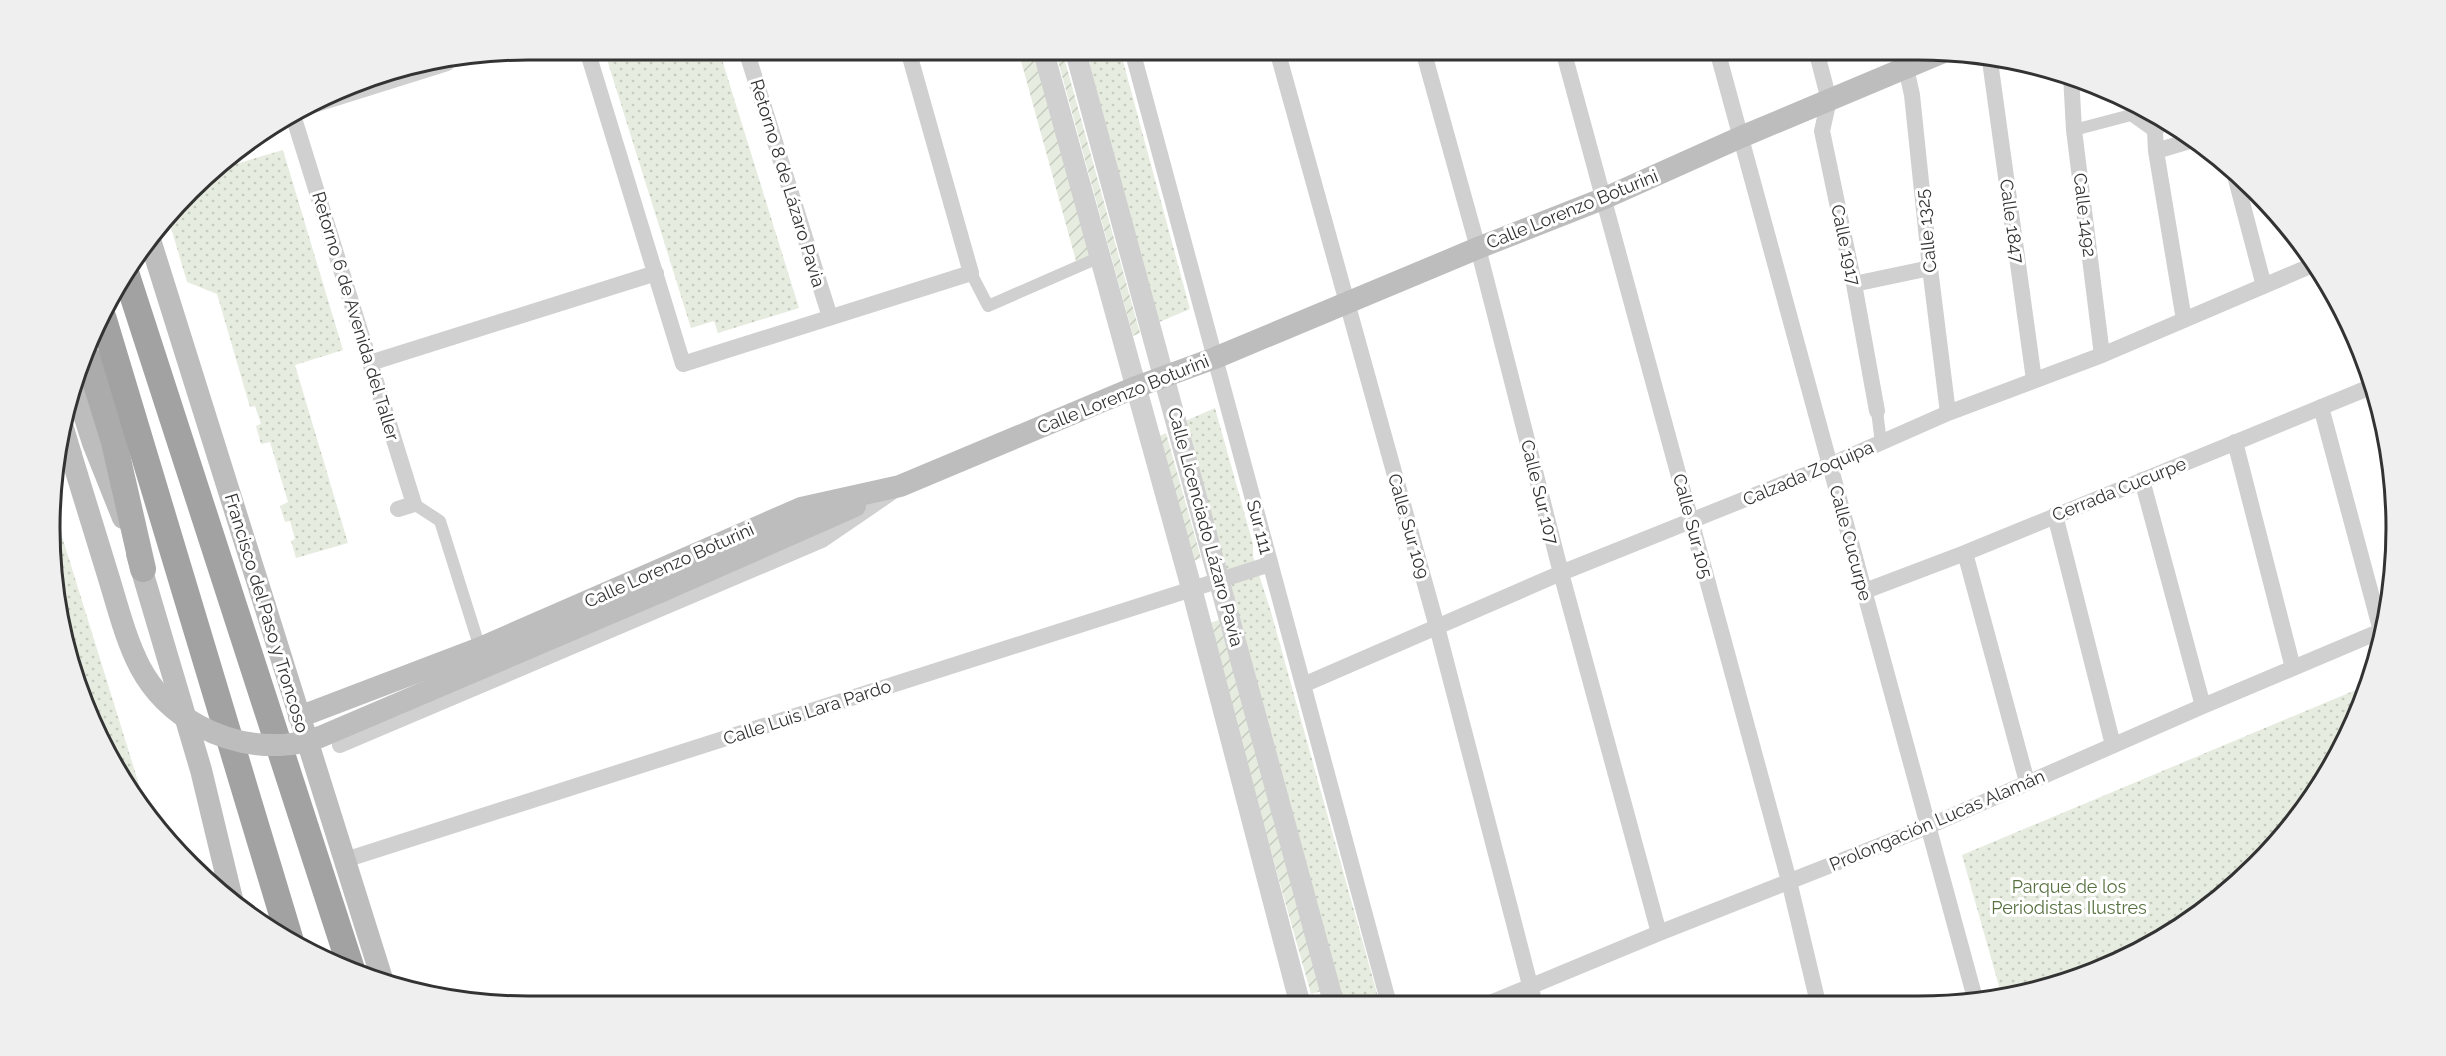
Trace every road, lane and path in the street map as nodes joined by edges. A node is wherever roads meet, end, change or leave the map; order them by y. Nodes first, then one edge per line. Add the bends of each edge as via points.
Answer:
1 (590, 60) edge
2 (749, 60) edge
3 (911, 60) edge
4 (1046, 60) edge
5 (1084, 60) edge
6 (1135, 60) edge
7 (1280, 60) edge
8 (1427, 60) edge
9 (1566, 60) edge
10 (1720, 60) edge
11 (1819, 60) edge
12 (1902, 60) edge
13 (1904, 60) edge
14 (1990, 66) edge
15 (2072, 86) edge
16 (1829, 100) junction
17 (2148, 120) edge
18 (296, 122) edge
19 (2158, 127) edge
20 (2074, 130) junction
21 (1741, 137) junction
22 (2183, 143) edge
23 (2156, 151) junction
24 (2238, 186) edge
25 (1605, 198) junction
26 (1478, 248) junction
27 (153, 249) edge
28 (1100, 257) junction
29 (1930, 268) junction
30 (2307, 268) edge
31 (656, 273) junction
32 (970, 273) junction
33 (129, 284) edge
34 (1854, 285) junction
35 (2264, 286) junction
36 (1346, 303) junction
37 (830, 317) junction
38 (2184, 320) junction
39 (106, 327) edge
40 (2102, 354) junction
41 (1215, 358) junction
42 (370, 363) junction
43 (90, 365) edge
44 (1165, 376) junction
45 (2034, 380) junction
46 (1136, 387) junction
47 (2365, 389) edge
48 (79, 398) edge
49 (2322, 407) junction
50 (1876, 411) joint
51 (1948, 413) junction
52 (2235, 442) junction
53 (68, 443) edge
54 (1881, 443) junction
55 (1830, 465) junction
56 (2142, 480) junction
57 (900, 486) junction
58 (406, 507) joint
59 (2055, 515) junction
60 (1692, 522) junction
61 (1965, 553) junction
62 (1270, 564) junction
63 (143, 569) junction
64 (1561, 573) junction
65 (1220, 581) junction
66 (1192, 590) junction
67 (1864, 591) junction
68 (2378, 615) edge
69 (1437, 627) junction
70 (2373, 635) edge
71 (480, 648) junction
72 (2293, 668) junction
73 (1303, 685) junction
74 (2203, 706) junction
75 (299, 717) junction
76 (340, 745) dead end
77 (2113, 745) junction
78 (2027, 782) junction
79 (1927, 827) junction
80 (345, 860) junction
81 (1789, 881) junction
82 (229, 888) edge
83 (287, 928) edge
84 (1659, 933) junction
85 (348, 960) edge
86 (380, 972) edge
87 (1530, 987) junction
88 (1973, 993) edge
89 (1298, 996) edge
90 (1332, 996) edge
91 (1387, 996) edge
92 (1508, 996) edge
93 (1533, 996) edge
94 (1816, 996) edge

1 - 31 street
2 - 37 street, Retorno 8 de Lázaro Pavia
3 - 32 street
4 - 28 street, Calle Licenciado Lázaro Pavia
5 - 44 street, Calle Licenciado Lázaro Pavia
6 - 41 street, Sur 111
7 - 36 street, Calle Sur 109
8 - 26 street, Calle Sur 107
9 - 25 street, Calle Sur 105
10 - 21 street, Calle Cucurpe
11 - 16 street, Calle 1917
12 - 16 main road, Calle Lorenzo Boturini
13 - 29 street, Calle 1325 via 1912,95
14 - 45 street, Calle 1847
15 - 20 street, Calle 1492
16 - 21 main road, Calle Lorenzo Boturini
16 - 34 street, Calle 1917 via 1821,131
17 - 20 street via 2131,115
18 - 42 street, Retorno 6 de Avenida del Taller
19 - 23 street
20 - 40 street, Calle 1492
21 - 25 main road, Calle Lorenzo Boturini
21 - 55 street, Calle Cucurpe
22 - 23 street
23 - 38 street
24 - 35 street
25 - 26 main road, Calle Lorenzo Boturini
25 - 60 street, Calle Sur 105
26 - 36 main road, Calle Lorenzo Boturini
26 - 64 street, Calle Sur 107
27 - 75 main road, Francisco del Paso y Troncoso
28 - 32 street via 988,306
28 - 46 street, Calle Licenciado Lázaro Pavia
29 - 34 street
29 - 51 street, Calle 1325
30 - 35 street, Calzada Zoquipa
31 - 37 street via 683,364
31 - 42 street
32 - 37 street
33 - 85 highway, Francisco del Paso y Troncoso
34 - 50 street, Calle 1917
35 - 38 street, Calzada Zoquipa
36 - 41 main road, Calle Lorenzo Boturini
36 - 69 street, Calle Sur 109
38 - 40 street, Calzada Zoquipa
39 - 83 highway
40 - 45 street, Calzada Zoquipa
41 - 44 main road, Calle Lorenzo Boturini
41 - 62 street, Sur 111
42 - 58 street, Retorno 6 de Avenida del Taller
43 - 63 main road via 114,442
44 - 46 main road, Calle Lorenzo Boturini
44 - 65 street, Calle Licenciado Lázaro Pavia
45 - 51 street, Calzada Zoquipa
46 - 57 main road, Calle Lorenzo Boturini
46 - 66 street, Calle Licenciado Lázaro Pavia
47 - 49 street, Cerrada Cucurpe
48 - 63 main road
49 - 52 street, Cerrada Cucurpe
49 - 68 street
50 - 54 street, Calle 1917
51 - 54 street, Calzada Zoquipa
52 - 56 street, Cerrada Cucurpe
52 - 72 street
53 - 57 main road, bridge via 140,668 177,712 216,734 281,746 321,737
54 - 55 street, Calzada Zoquipa
55 - 60 street, Calzada Zoquipa
55 - 67 street, Calle Cucurpe
56 - 59 street, Cerrada Cucurpe
56 - 74 street
57 - 71 main road, Calle Lorenzo Boturini via 801,508
57 - 76 street via 822,540
58 - 71 street via 440,521
59 - 61 street, Cerrada Cucurpe
59 - 77 street
60 - 64 street, Calzada Zoquipa
60 - 81 street, Calle Sur 105
61 - 67 street, Cerrada Cucurpe
61 - 78 street
62 - 65 street, Calle Luis Lara Pardo
62 - 73 street, Sur 111
63 - 82 main road via 201,770
64 - 69 street, Calzada Zoquipa
64 - 84 street, Calle Sur 107
65 - 66 street, Calle Luis Lara Pardo
65 - 90 street, Calle Licenciado Lázaro Pavia
66 - 80 street, Calle Luis Lara Pardo
66 - 89 street, Calle Licenciado Lázaro Pavia
67 - 79 street, Calle Cucurpe
69 - 73 street, Calzada Zoquipa
69 - 87 street, Calle Sur 109
70 - 72 street, Prolongación Lucas Alamán
71 - 75 main road, Calle Lorenzo Boturini
72 - 74 street, Prolongación Lucas Alamán
73 - 91 street, Sur 111
74 - 77 street, Prolongación Lucas Alamán
75 - 80 main road, Francisco del Paso y Troncoso
77 - 78 street, Prolongación Lucas Alamán
78 - 79 street, Prolongación Lucas Alamán
79 - 81 street, Prolongación Lucas Alamán
79 - 88 street, Calle Cucurpe
80 - 86 main road, Francisco del Paso y Troncoso
81 - 84 street, Prolongación Lucas Alamán
81 - 94 street, Calle Sur 105
84 - 87 street, Prolongación Lucas Alamán
87 - 92 street, Prolongación Lucas Alamán
87 - 93 street, Calle Sur 109

